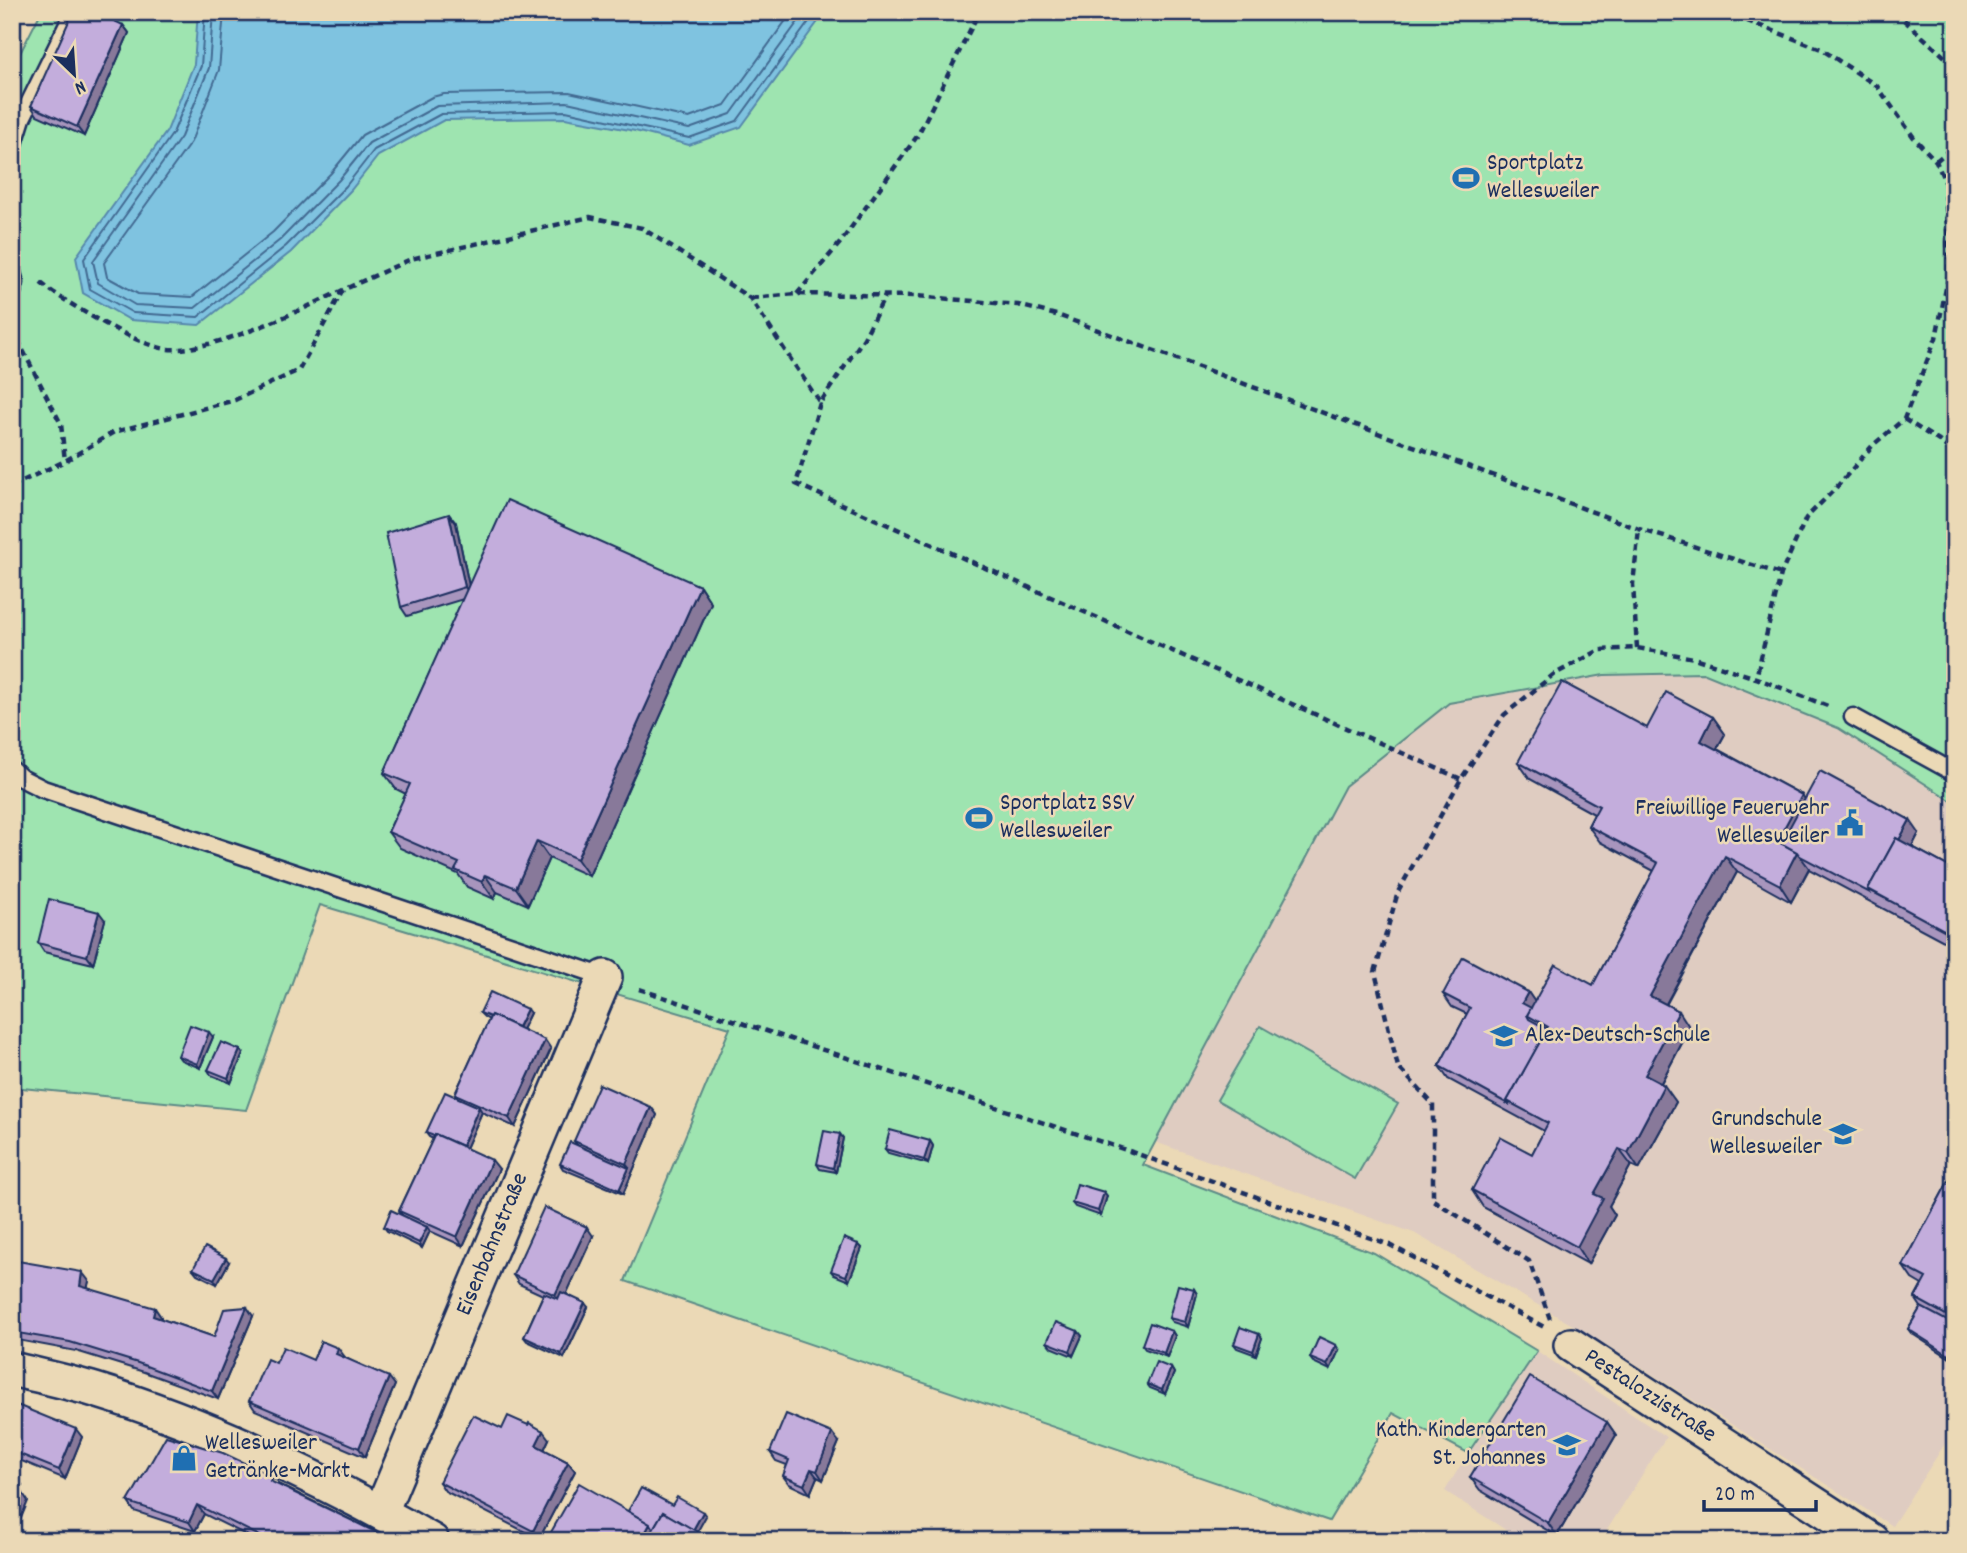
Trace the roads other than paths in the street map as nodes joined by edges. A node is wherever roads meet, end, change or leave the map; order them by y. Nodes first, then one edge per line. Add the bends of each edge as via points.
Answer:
1 (74, 12) edge
2 (12, 150) edge
3 (12, 273) edge
4 (12, 292) edge
5 (1853, 716) road end
6 (12, 770) edge
7 (1955, 774) edge
8 (605, 977) joint
9 (1563, 1339) road end
10 (12, 1369) edge
11 (381, 1512) junction
12 (432, 1541) edge
13 (1872, 1541) edge

1 - 2 lane via 22,118
3 - 4 lane
5 - 7 lane
6 - 8 lane via 43,789
8 - 11 street, Eisenbahnstraße
9 - 13 street, Pestalozzistraße
10 - 11 street via 96,1390 219,1435
11 - 12 street

